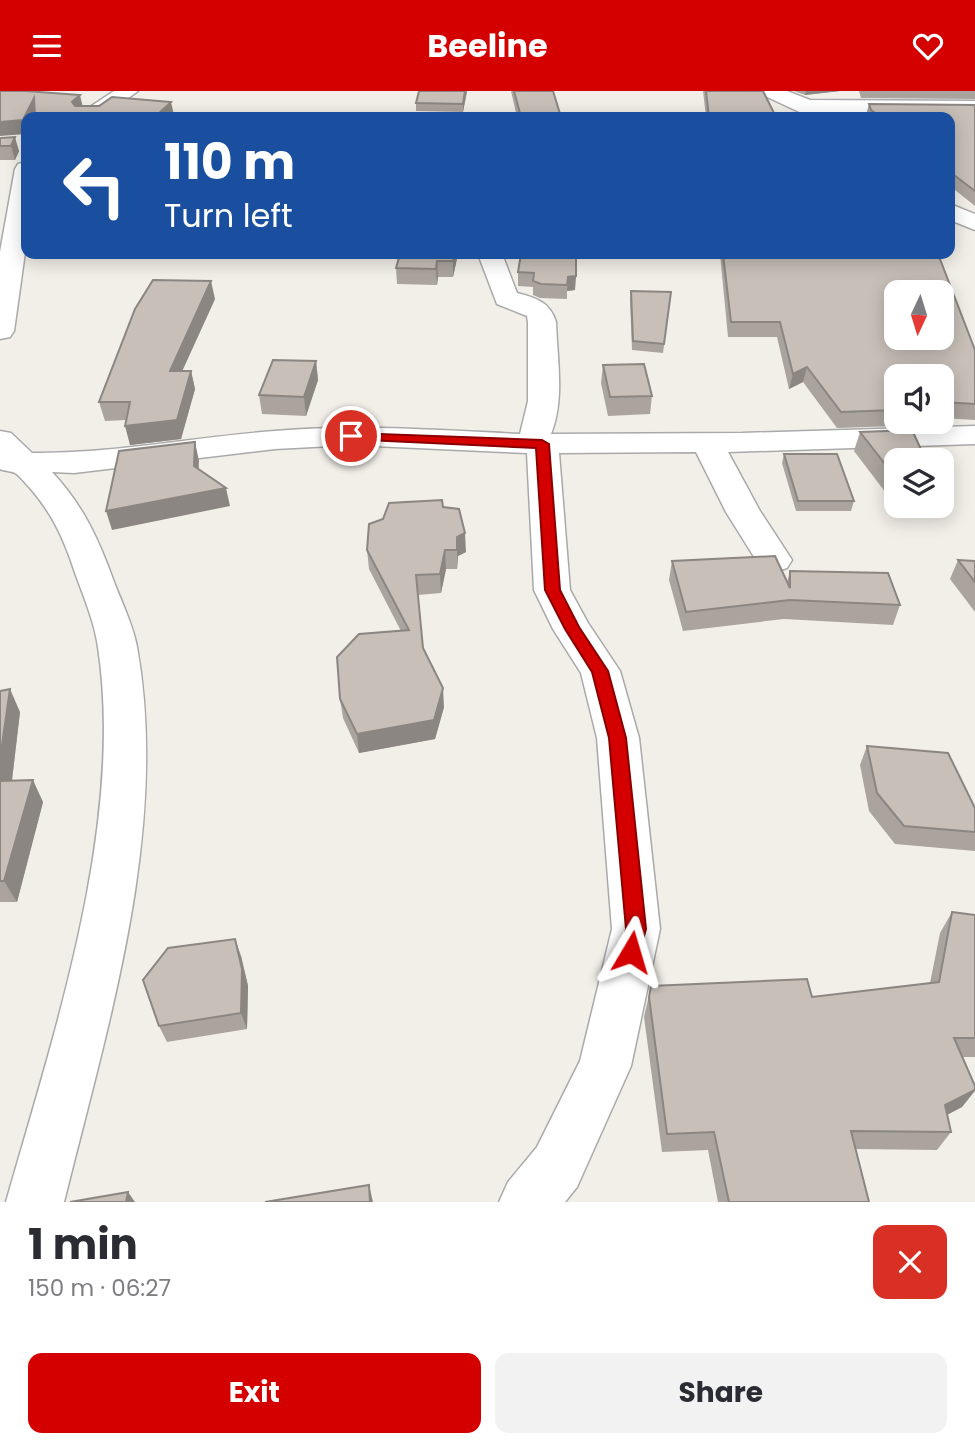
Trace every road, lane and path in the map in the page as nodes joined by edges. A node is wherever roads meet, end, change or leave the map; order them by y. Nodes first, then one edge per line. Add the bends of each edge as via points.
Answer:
1 (128, 91) edge
2 (770, 91) edge
3 (975, 107) edge
4 (96, 112) edge
5 (815, 112) edge
6 (21, 200) edge
7 (955, 213) edge
8 (975, 223) edge
9 (492, 259) edge
10 (0, 331) edge
11 (975, 435) edge
12 (707, 442) junction
13 (536, 444) junction
14 (8, 455) edge
15 (774, 559) edge
16 (35, 1202) edge
17 (528, 1202) edge

1 - 4 street
2 - 5 street
3 - 5 street
6 - 10 street
7 - 8 street
9 - 13 street via 506,299 539,312 542,322 543,412
11 - 12 street
12 - 13 street
12 - 15 street via 743,512
13 - 14 street via 351,436 74,463
13 - 17 street via 552,590 600,671 618,738 636,929 605,1066 557,1167
14 - 16 street via 71,517 118,646 125,771 108,900

